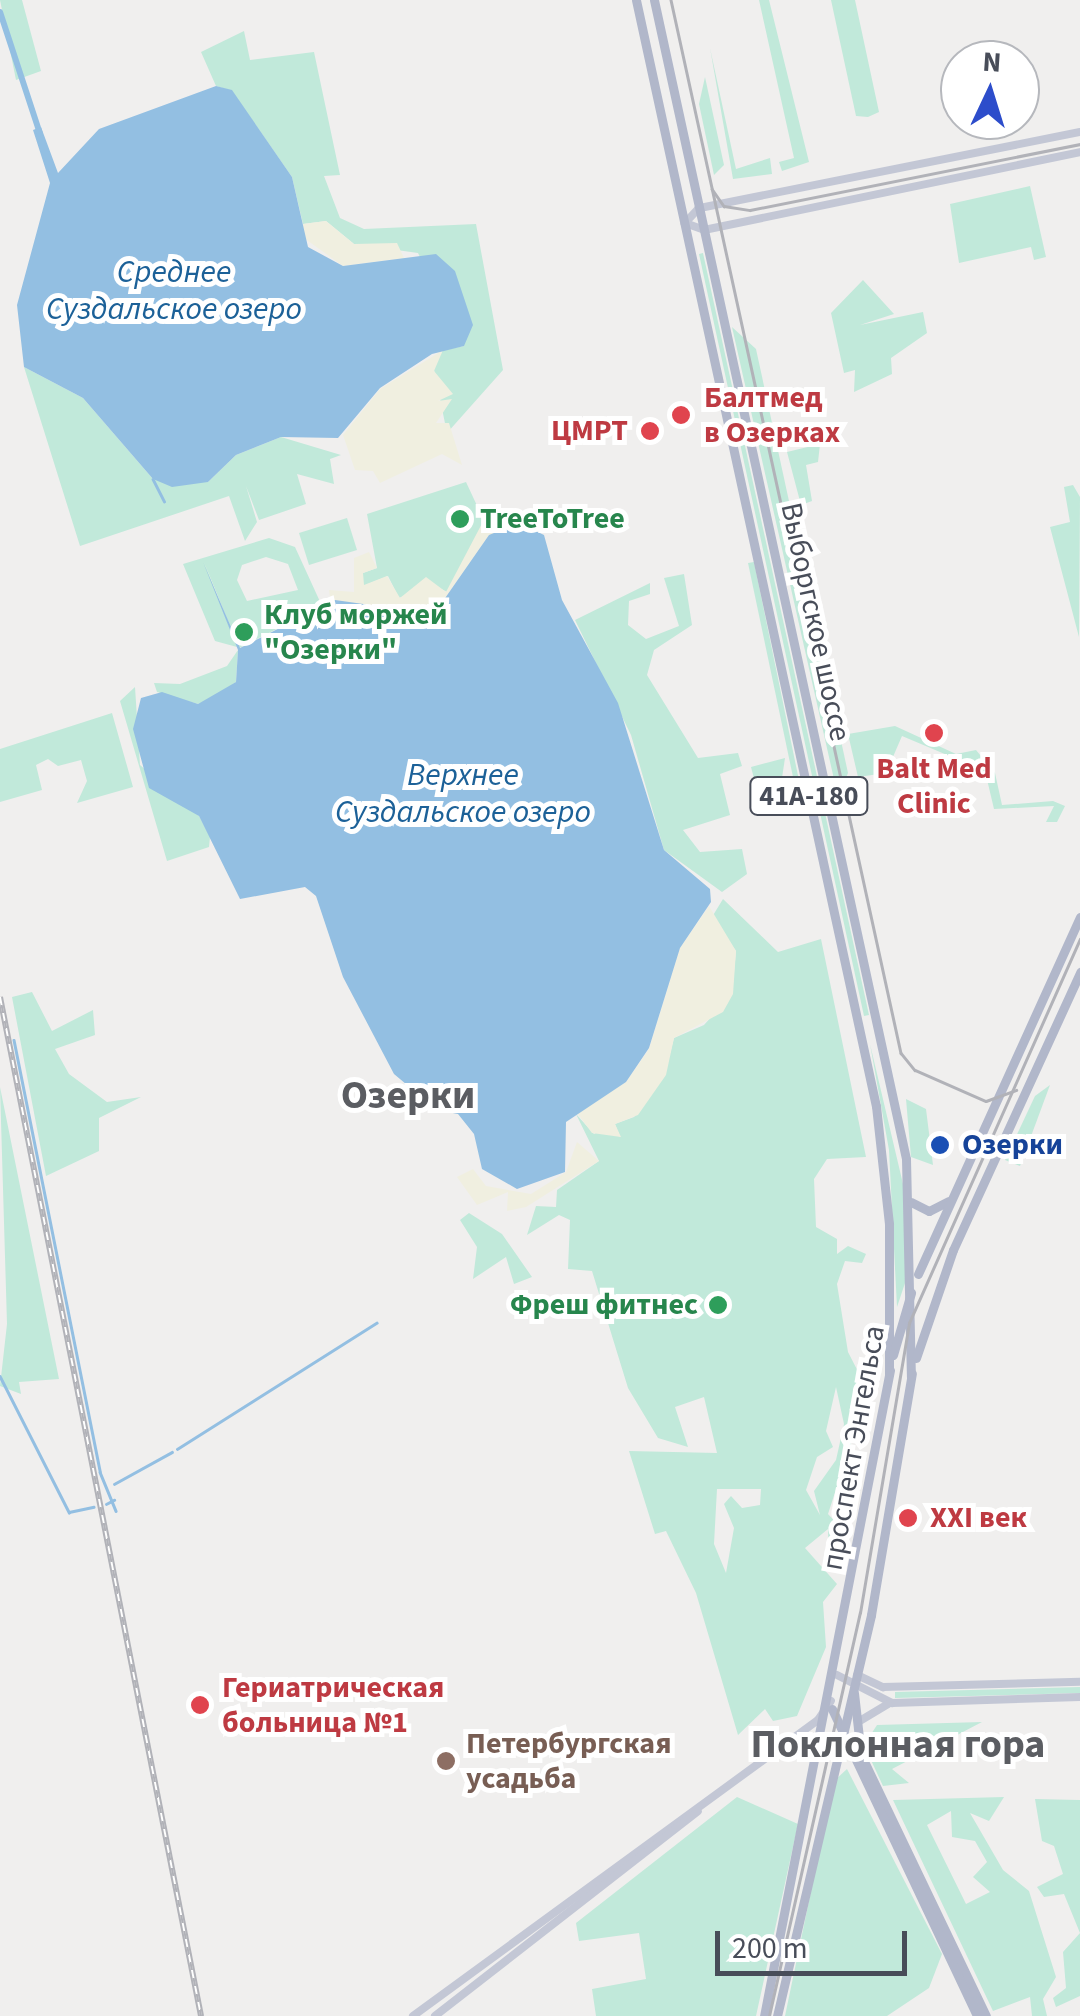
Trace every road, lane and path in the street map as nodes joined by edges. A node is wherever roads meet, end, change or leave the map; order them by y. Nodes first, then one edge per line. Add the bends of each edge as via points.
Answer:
1 (636, 0) edge
2 (654, 0) edge
3 (1080, 132) edge
4 (1080, 152) edge
5 (700, 208) junction
6 (685, 223) junction
7 (704, 230) junction
8 (1080, 917) edge
9 (1080, 972) edge
10 (880, 1037) junction
11 (862, 1040) junction
12 (1010, 1069) junction
13 (1026, 1091) junction
14 (951, 1199) junction
15 (911, 1202) junction
16 (914, 1284) junction
17 (889, 1374) junction
18 (911, 1377) junction
19 (836, 1675) junction
20 (857, 1675) junction
21 (1080, 1682) edge
22 (853, 1690) junction
23 (1080, 1697) edge
24 (831, 1701) junction
25 (892, 1703) junction
26 (855, 1731) junction
27 (841, 1734) junction
28 (822, 1745) junction
29 (856, 1764) junction
30 (829, 1774) junction
31 (412, 2016) edge
32 (435, 2016) edge
33 (764, 2016) edge
34 (777, 2016) edge
35 (977, 2016) edge
36 (986, 2016) edge

1 - 6 main road, Выборгское шоссе / 41А-180
2 - 5 main road, Выборгское шоссе / 41А-180
3 - 5 main road
4 - 7 main road
5 - 6 main road
5 - 7 main road, Выборгское шоссе / 41А-180
6 - 7 main road
6 - 11 main road, Выборгское шоссе / 41А-180
7 - 10 main road, Выборгское шоссе / 41А-180
8 - 12 main road, проспект Энгельса
9 - 13 main road, проспект Энгельса
10 - 11 main road
10 - 15 main road, Выборгское шоссе / 41А-180
11 - 17 main road, Выборгское шоссе / 41А-180 via 888,1204
12 - 13 main road
12 - 14 main road, проспект Энгельса
13 - 18 main road, проспект Энгельса via 942,1277
14 - 15 main road via 929,1211
14 - 16 main road, проспект Энгельса
15 - 16 main road, Выборгское шоссе / 41А-180
16 - 17 main road, проспект Энгельса
16 - 18 main road, Выборгское шоссе / 41А-180
17 - 19 main road, проспект Энгельса
18 - 20 main road, проспект Энгельса
19 - 22 main road
19 - 24 main road, проспект Энгельса
20 - 21 main road via 883,1687
20 - 22 main road, проспект Энгельса
22 - 25 main road
22 - 26 main road
22 - 27 main road, проспект Энгельса
23 - 25 main road
24 - 27 main road
24 - 28 main road, проспект Энгельса
24 - 31 main road via 818,1720
25 - 26 main road via 868,1710
26 - 36 main road
27 - 29 main road
27 - 30 main road, проспект Энгельса
28 - 32 main road via 800,1737
28 - 33 main road, проспект Энгельса
29 - 30 main road via 837,1763
29 - 35 main road
30 - 34 main road, проспект Энгельса

